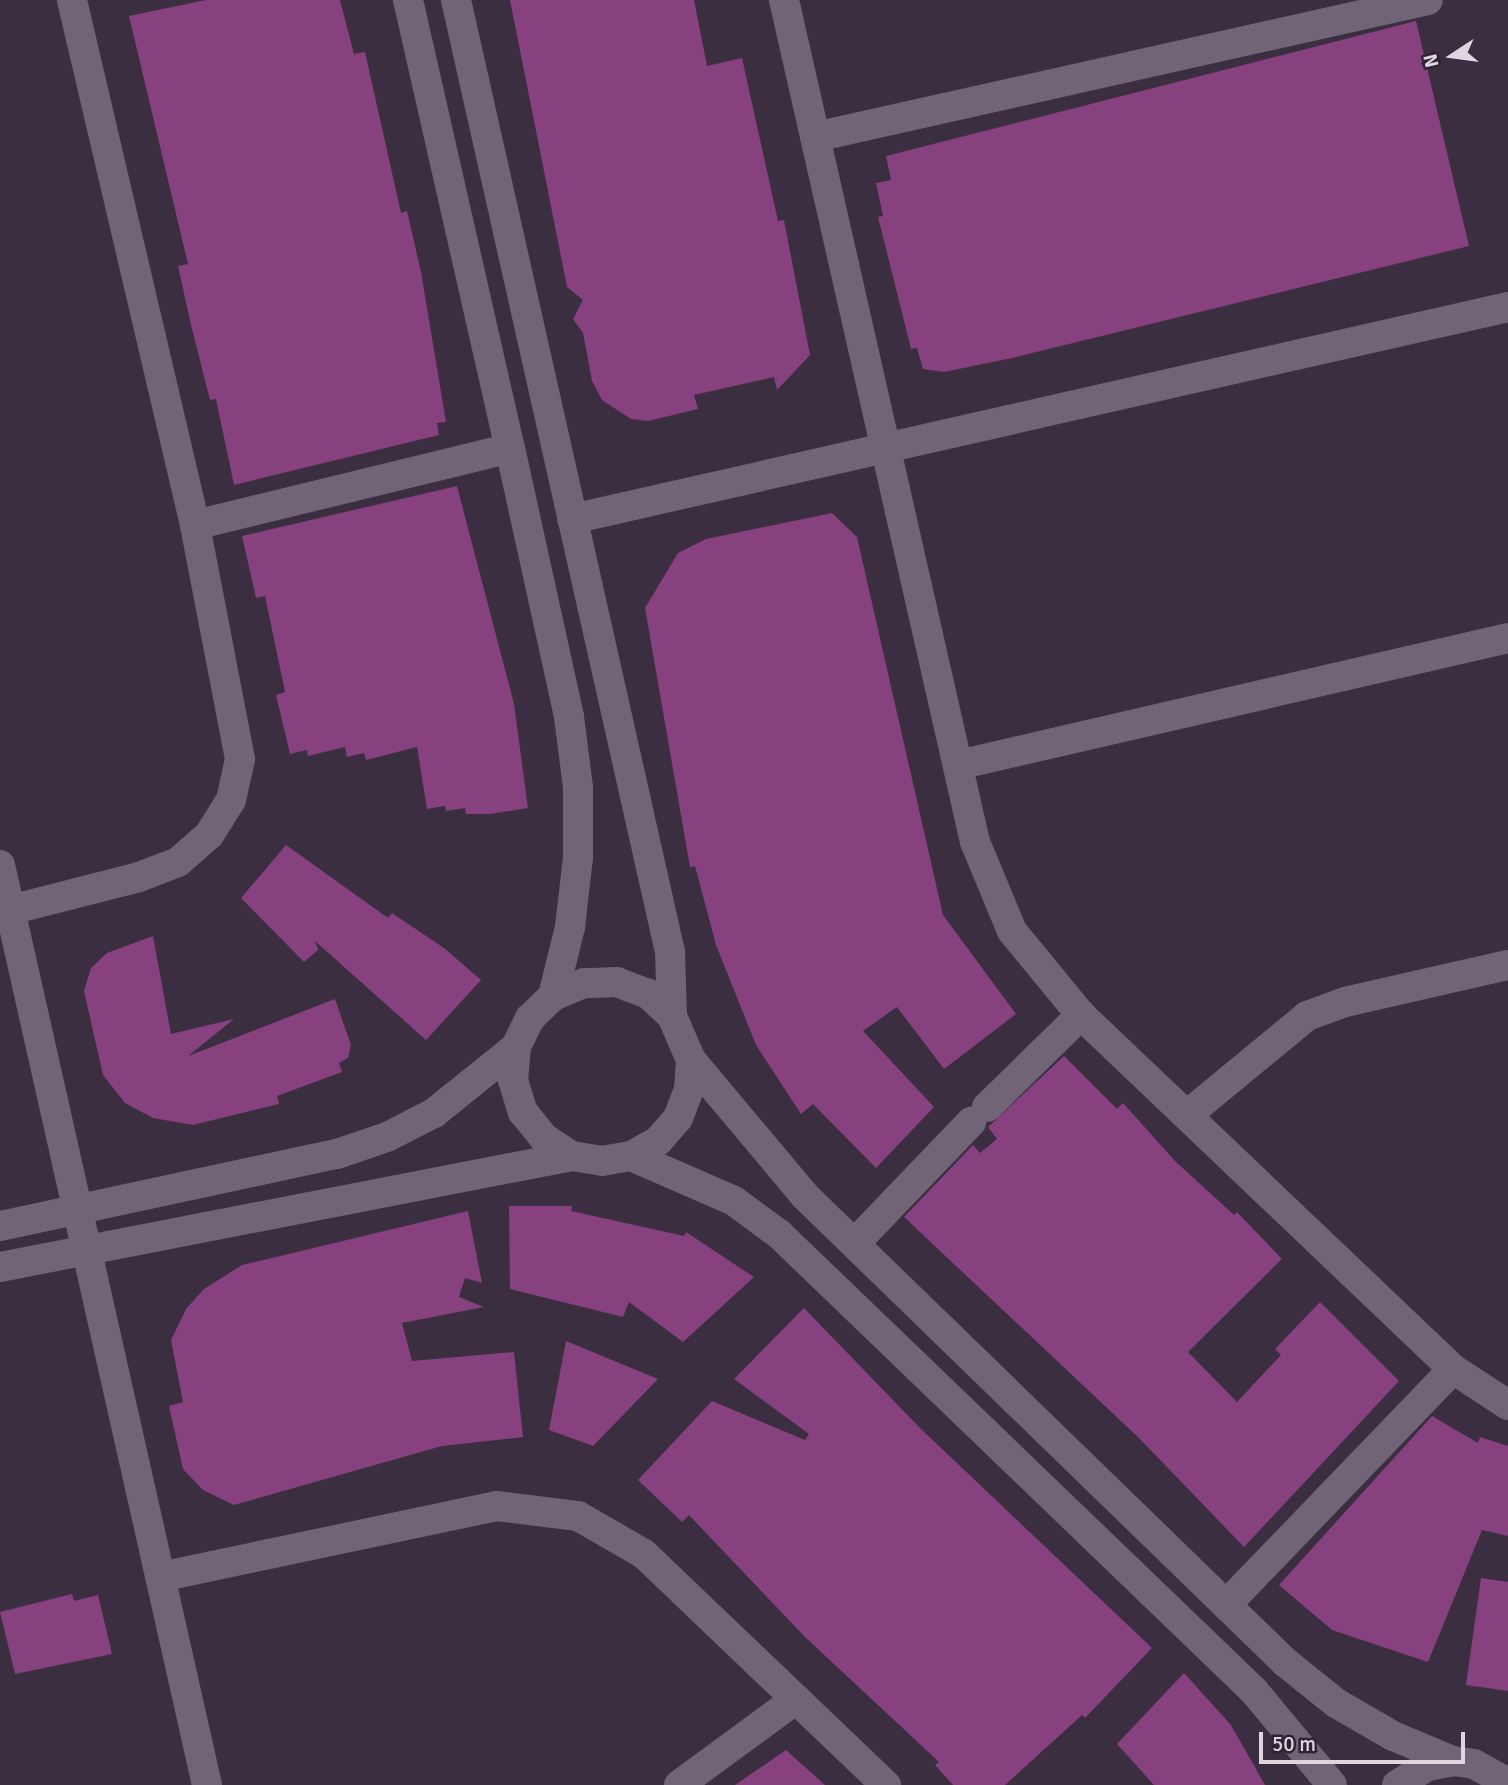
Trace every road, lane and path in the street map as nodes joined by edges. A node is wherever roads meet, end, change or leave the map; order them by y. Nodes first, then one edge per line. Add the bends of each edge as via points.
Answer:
1 (72, 0) edge
2 (408, 0) edge
3 (456, 0) edge
4 (784, 0) edge
5 (1428, 0) edge
6 (815, 138) junction
7 (1508, 307) edge
8 (510, 448) junction
9 (886, 448) junction
10 (572, 519) junction
11 (195, 525) junction
12 (1508, 638) edge
13 (958, 765) junction
14 (0, 865) edge
15 (10, 910) junction
16 (1508, 965) edge
17 (553, 996) junction
18 (1081, 1015) junction
19 (672, 1016) junction
20 (516, 1047) junction
21 (691, 1060) junction
22 (1187, 1115) junction
23 (572, 1156) junction
24 (631, 1156) junction
25 (77, 1208) junction
26 (0, 1227) edge
27 (855, 1243) junction
28 (86, 1250) junction
29 (0, 1267) edge
30 (1453, 1369) junction
31 (1508, 1405) edge
32 (160, 1577) junction
33 (1226, 1605) junction
34 (796, 1699) junction
35 (1453, 1762) junction
36 (1503, 1775) edge
37 (207, 1785) edge
38 (679, 1785) edge
39 (886, 1785) edge
40 (1332, 1785) edge
41 (1397, 1785) edge

1 - 11 street
2 - 8 street
3 - 10 street
4 - 6 street
5 - 6 street
6 - 9 street
7 - 9 street
8 - 11 street
8 - 17 street via 569,717 578,787 572,915
9 - 10 street
9 - 13 street
10 - 19 street via 670,952
11 - 15 street via 236,718 240,759 231,800 209,835 177,862 139,877
12 - 13 street
13 - 18 street via 990,888 1012,931
14 - 15 street
15 - 25 street
16 - 22 street via 1345,1002 1307,1017
17 - 19 street via 584,983 617,982 648,994
17 - 20 street via 530,1018
18 - 22 street
18 - 27 street
19 - 21 street
20 - 23 street via 513,1080 523,1112 544,1138
20 - 25 street via 434,1114 387,1138 337,1154
21 - 24 street via 690,1090 678,1118 658,1141
21 - 27 street via 764,1153
22 - 30 street
23 - 24 street via 602,1161
23 - 28 street
24 - 40 street via 734,1201 779,1234 1254,1691
25 - 26 street
25 - 28 street
27 - 33 street
28 - 29 street
28 - 32 street
30 - 31 street
30 - 33 street
32 - 34 street via 496,1506 578,1516 644,1554
32 - 37 street
33 - 35 street via 1336,1703 1392,1736
34 - 38 street
34 - 39 street
35 - 36 street
35 - 41 street via 1428,1766

